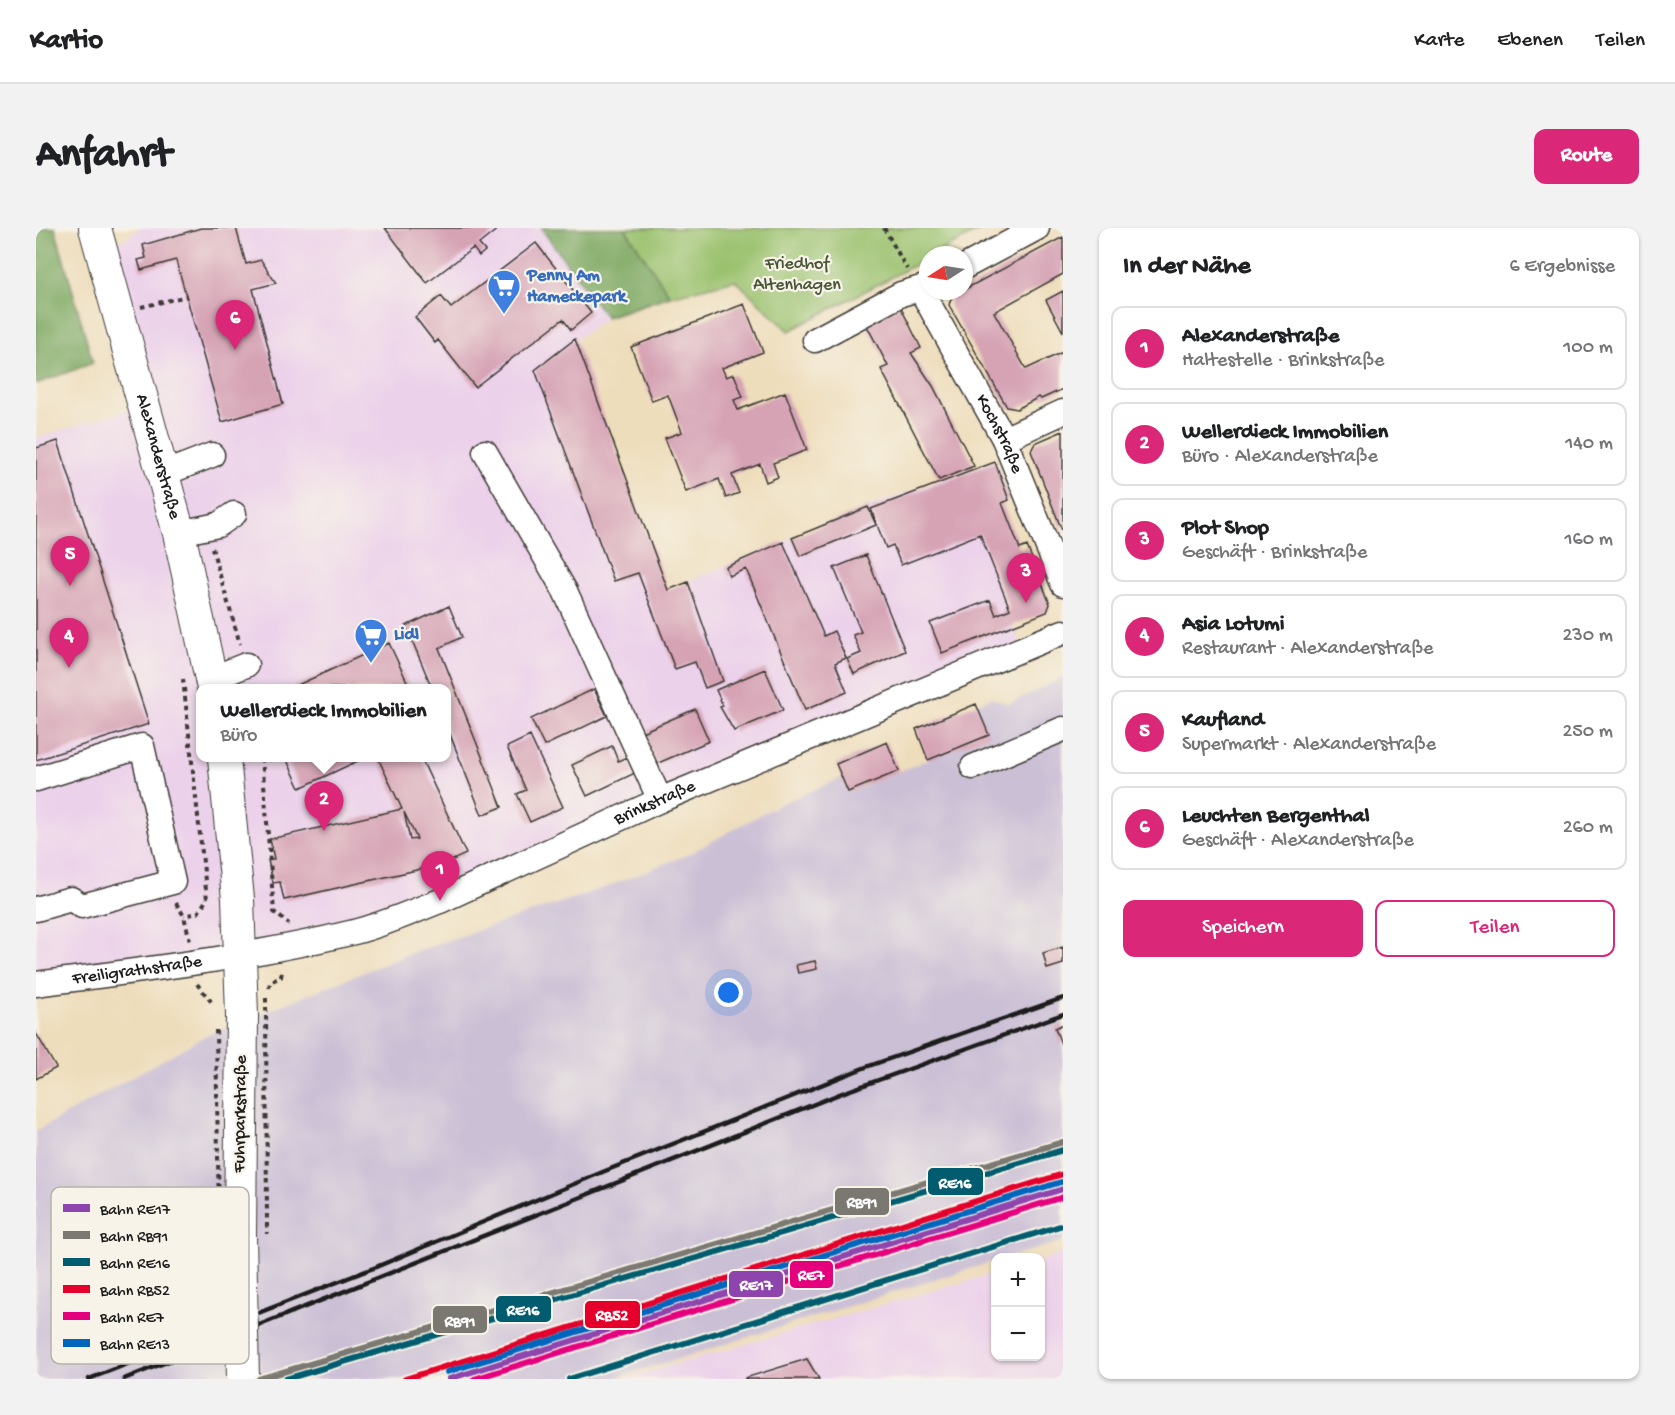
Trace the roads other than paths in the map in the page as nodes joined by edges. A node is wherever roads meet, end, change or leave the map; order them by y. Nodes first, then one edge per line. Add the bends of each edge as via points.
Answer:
1 (94, 228) edge
2 (1037, 228) edge
3 (973, 262) edge
4 (919, 289) edge
5 (930, 300) edge
6 (815, 340) dead end
7 (1063, 412) edge
8 (1004, 439) junction
9 (485, 453) dead end
10 (212, 455) dead end
11 (163, 474) junction
12 (234, 514) dead end
13 (179, 533) junction
14 (1063, 584) edge
15 (1063, 632) edge
16 (246, 665) dead end
17 (202, 680) edge
18 (1063, 729) edge
19 (224, 762) edge
20 (972, 767) dead end
21 (36, 779) edge
22 (660, 800) junction
23 (36, 909) edge
24 (239, 956) junction
25 (36, 984) edge
26 (238, 1187) edge
27 (243, 1364) edge
28 (243, 1379) edge

1 - 11 main road, Alexanderstraße
2 - 3 street
4 - 6 street via 901,294
5 - 8 street, Kochstraße
7 - 8 street
8 - 14 street, Kochstraße
9 - 22 street via 565,591
10 - 11 street
11 - 13 main road, Alexanderstraße
12 - 13 street via 218,525
13 - 17 main road, Alexanderstraße
15 - 22 street, Brinkstraße
16 - 17 street
18 - 20 street
19 - 24 main road via 238,899
21 - 23 street via 142,746 173,882 82,906 71,899
22 - 24 street, Brinkstraße via 440,901 352,933
24 - 25 street, Freiligrathstraße
24 - 26 main road, Fuhrparkstraße, bridge via 230,1011
27 - 28 main road, Fuhrparkstraße, bridge

